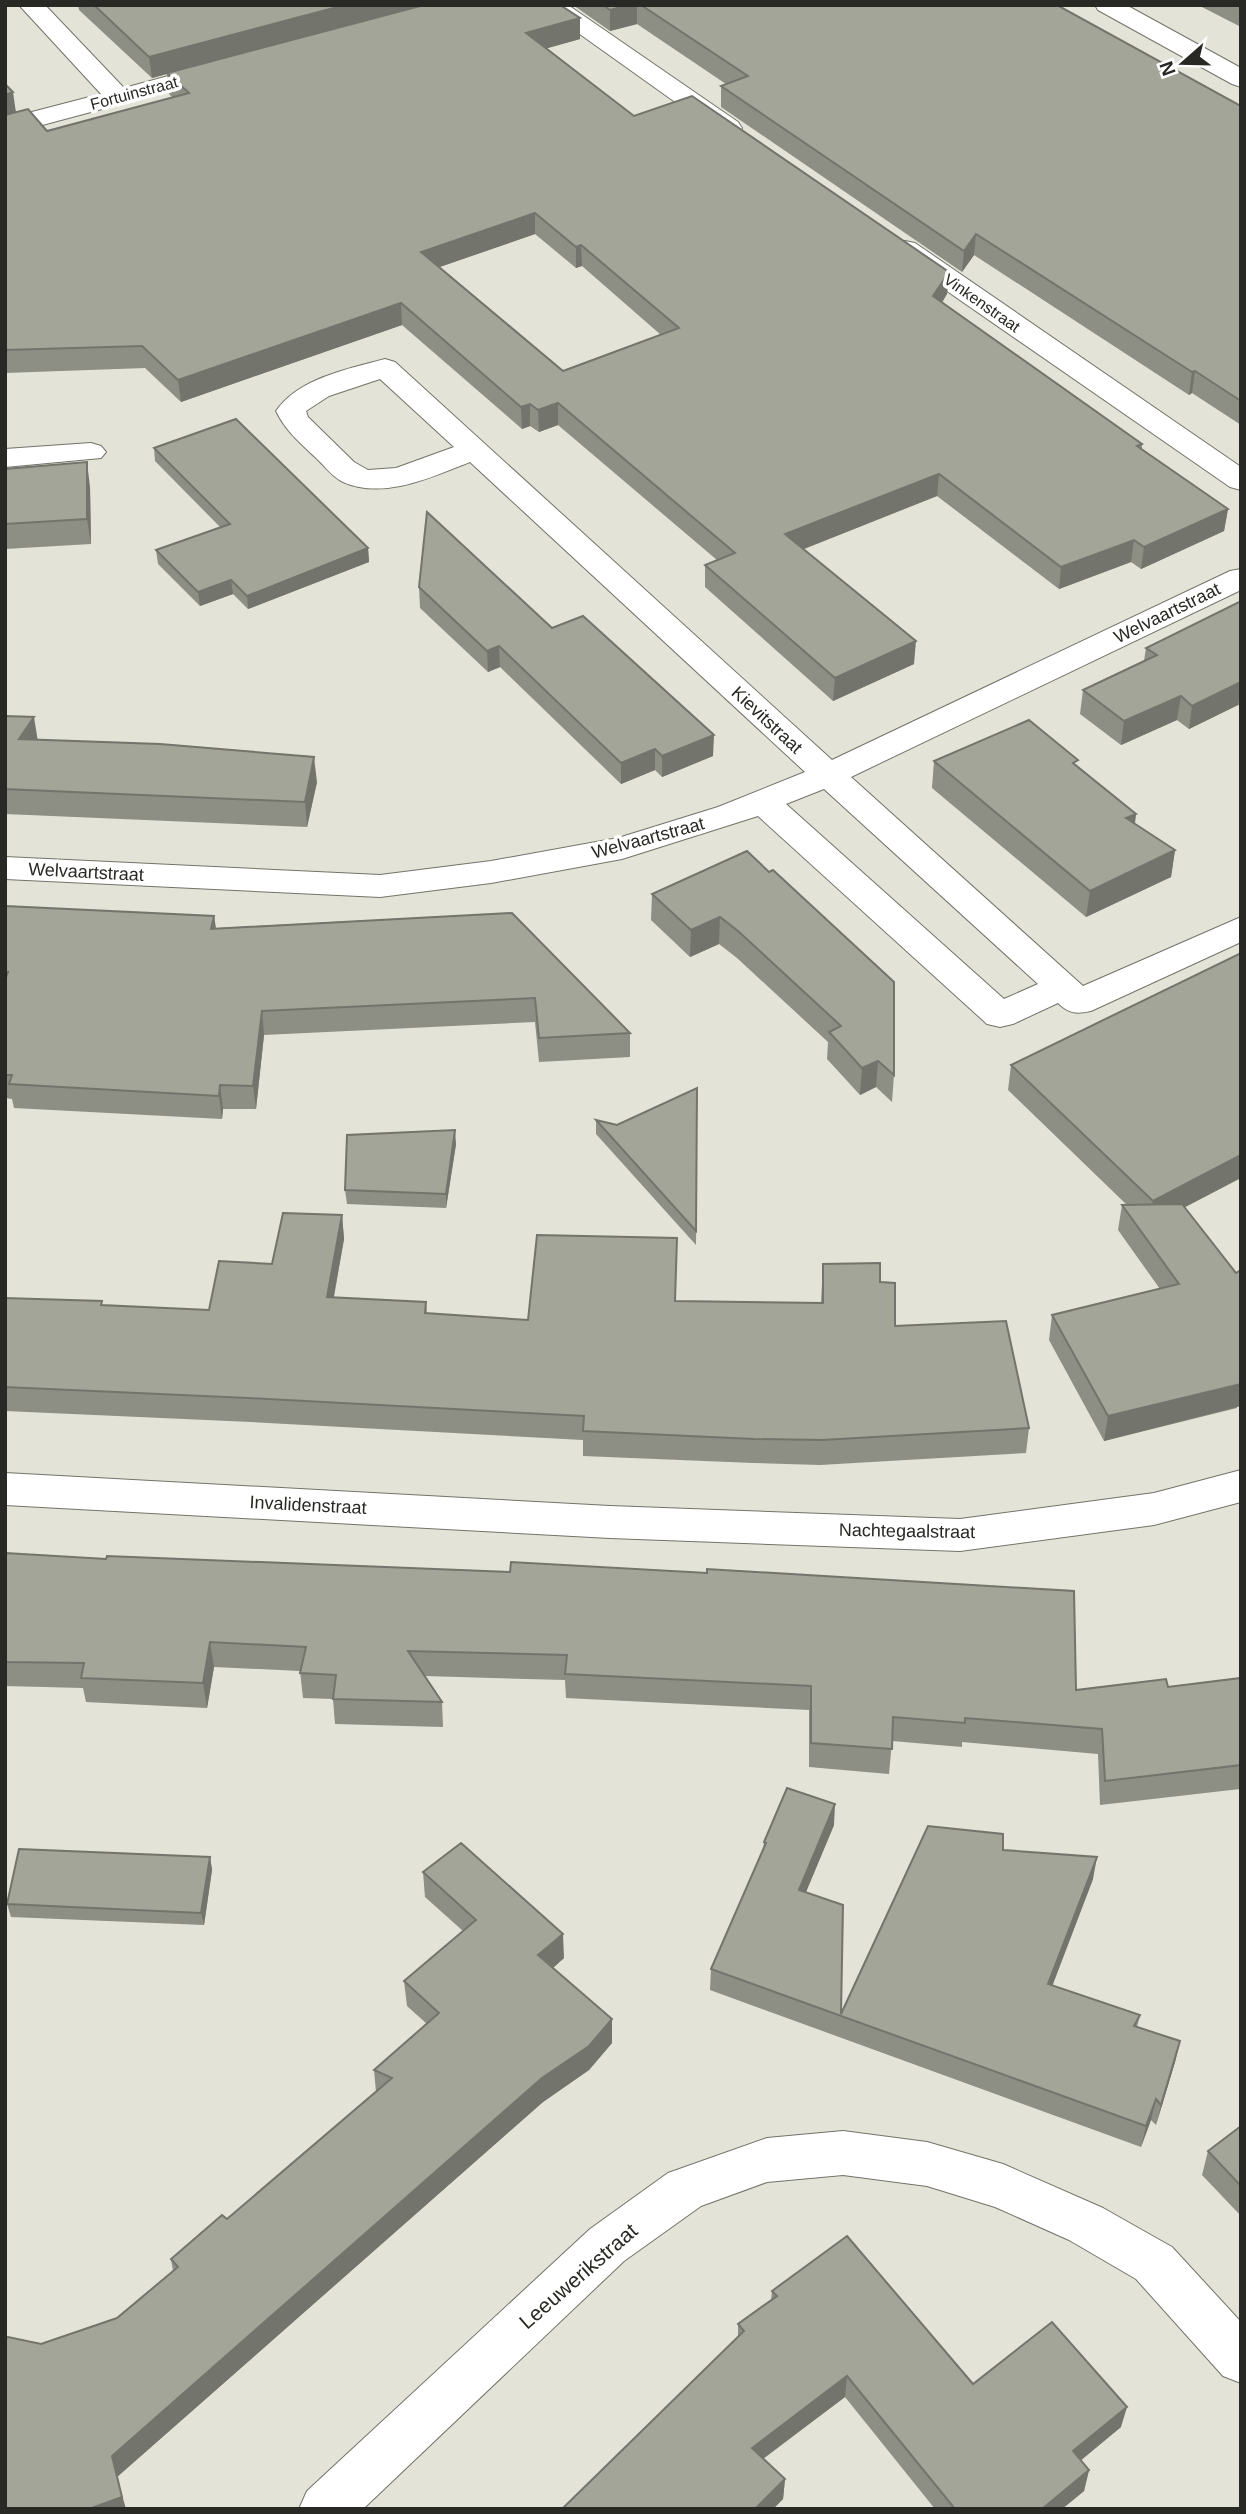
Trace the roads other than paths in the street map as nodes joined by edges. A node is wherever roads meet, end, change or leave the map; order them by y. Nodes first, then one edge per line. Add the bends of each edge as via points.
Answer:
1 (31, 5) edge
2 (551, 5) edge
3 (1107, 5) edge
4 (238, 66) edge
5 (1241, 79) edge
6 (118, 96) junction
7 (5, 127) edge
8 (747, 140) edge
9 (884, 235) edge
10 (474, 450) junction
11 (91, 452) dead end
12 (5, 458) edge
13 (1241, 481) edge
14 (1241, 578) edge
15 (828, 775) junction
16 (763, 802) junction
17 (5, 868) edge
18 (1241, 928) edge
19 (1063, 987) junction
20 (1241, 1486) edge
21 (5, 1489) edge
22 (610, 1522) joint
23 (1241, 2359) edge
24 (325, 2509) edge

1 - 6 street
2 - 8 street
3 - 5 street
4 - 6 street, Fortuinstraat
6 - 7 street, Fortuinstraat
9 - 13 street, Vinkenstraat
10 - 10 street, Kievitstraat via 385,368 307,395 295,402 292,411 296,423 351,475 366,480 396,477
10 - 15 street, Kievitstraat
11 - 12 street
14 - 15 street, Welvaartstraat
15 - 16 street, Welvaartstraat
15 - 19 street, Kievitstraat
16 - 17 street, Welvaartstraat via 622,848 380,886
16 - 19 street via 1000,1015
18 - 19 street, Kievitstraat via 1078,1002
20 - 22 street, Nachtegaalstraat via 1154,1509 960,1535
21 - 22 street, Invalidenstraat
23 - 24 street, Leeuwerikstraat via 1154,2263 1086,2224 1003,2187 927,2164 843,2153 768,2160 685,2189 607,2245

